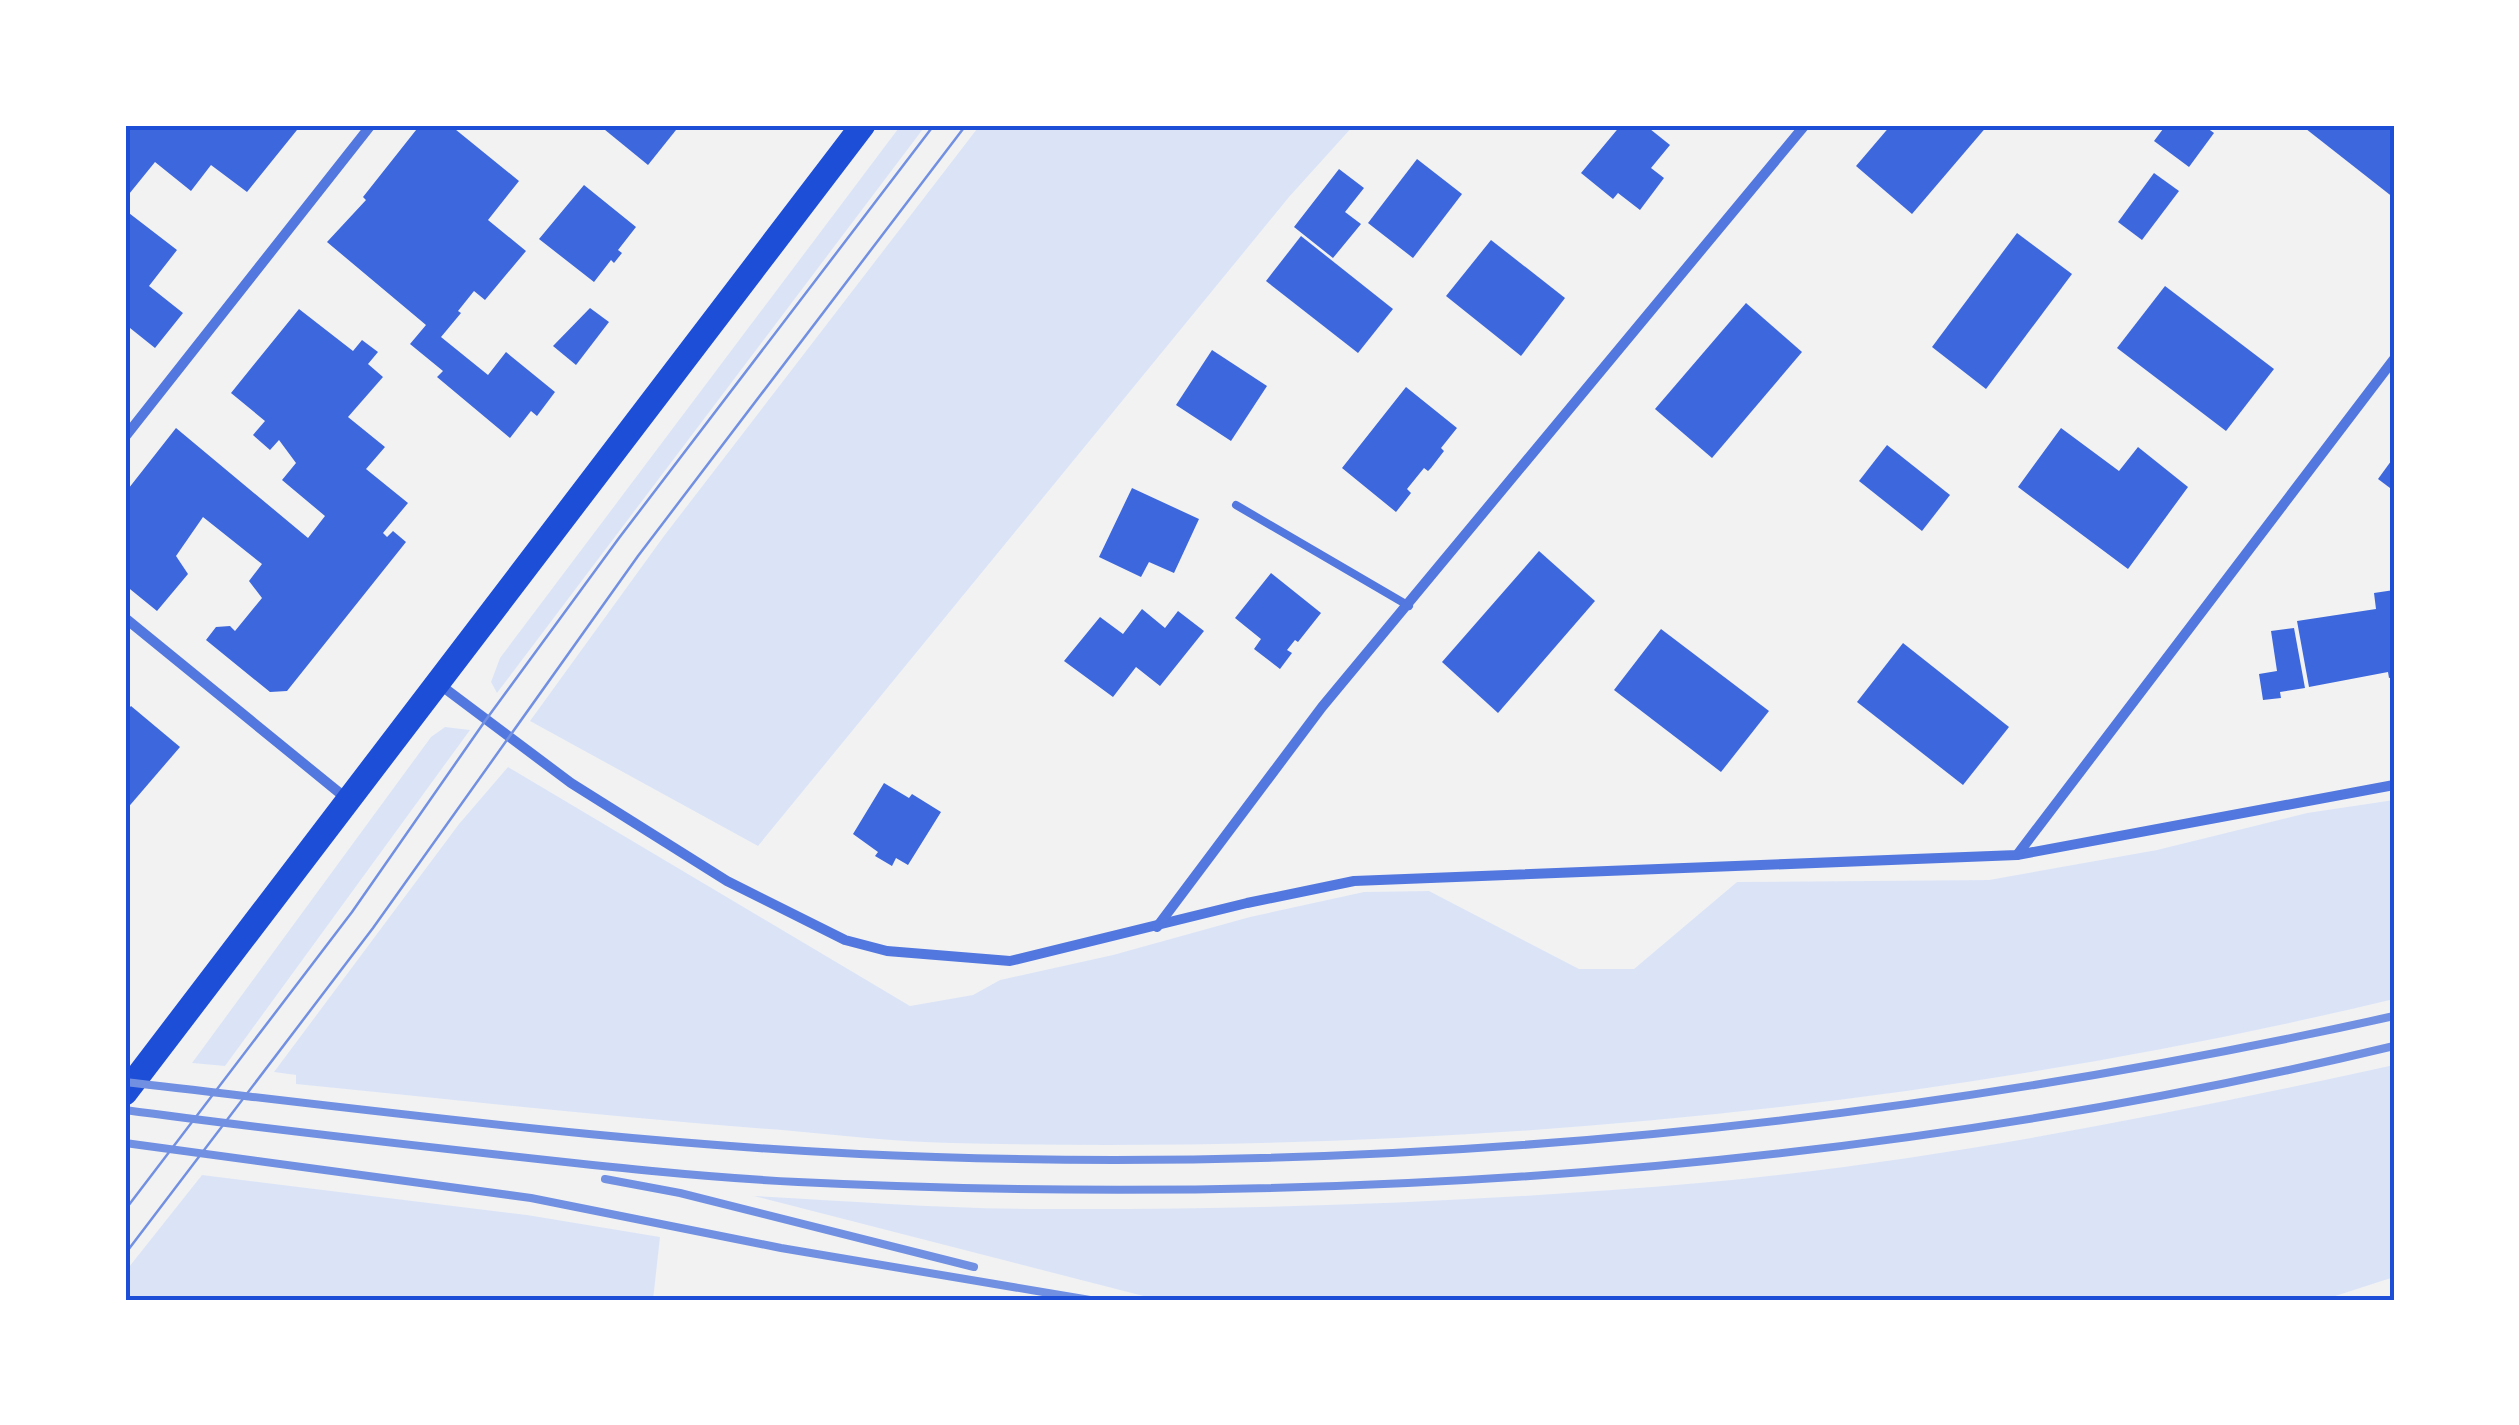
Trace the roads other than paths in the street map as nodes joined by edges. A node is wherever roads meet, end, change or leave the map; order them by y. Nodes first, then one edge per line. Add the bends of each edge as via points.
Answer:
1 (371, 125) edge
2 (863, 125) edge
3 (1805, 125) edge
4 (2394, 359) edge
5 (125, 437) edge
6 (1236, 505) dead end
7 (1409, 606) junction
8 (125, 618) edge
9 (438, 683) junction
10 (2394, 784) edge
11 (348, 800) junction
12 (2016, 855) junction
13 (1157, 928) junction
14 (125, 1093) edge

1 - 5 street
2 - 9 main road
3 - 7 street
4 - 12 street
6 - 7 lane
7 - 13 street via 1322,708
8 - 11 street
9 - 11 main road
9 - 13 street via 571,784 727,881 844,940 887,951 1010,961
10 - 12 street
11 - 14 main road
12 - 13 street via 1354,881

